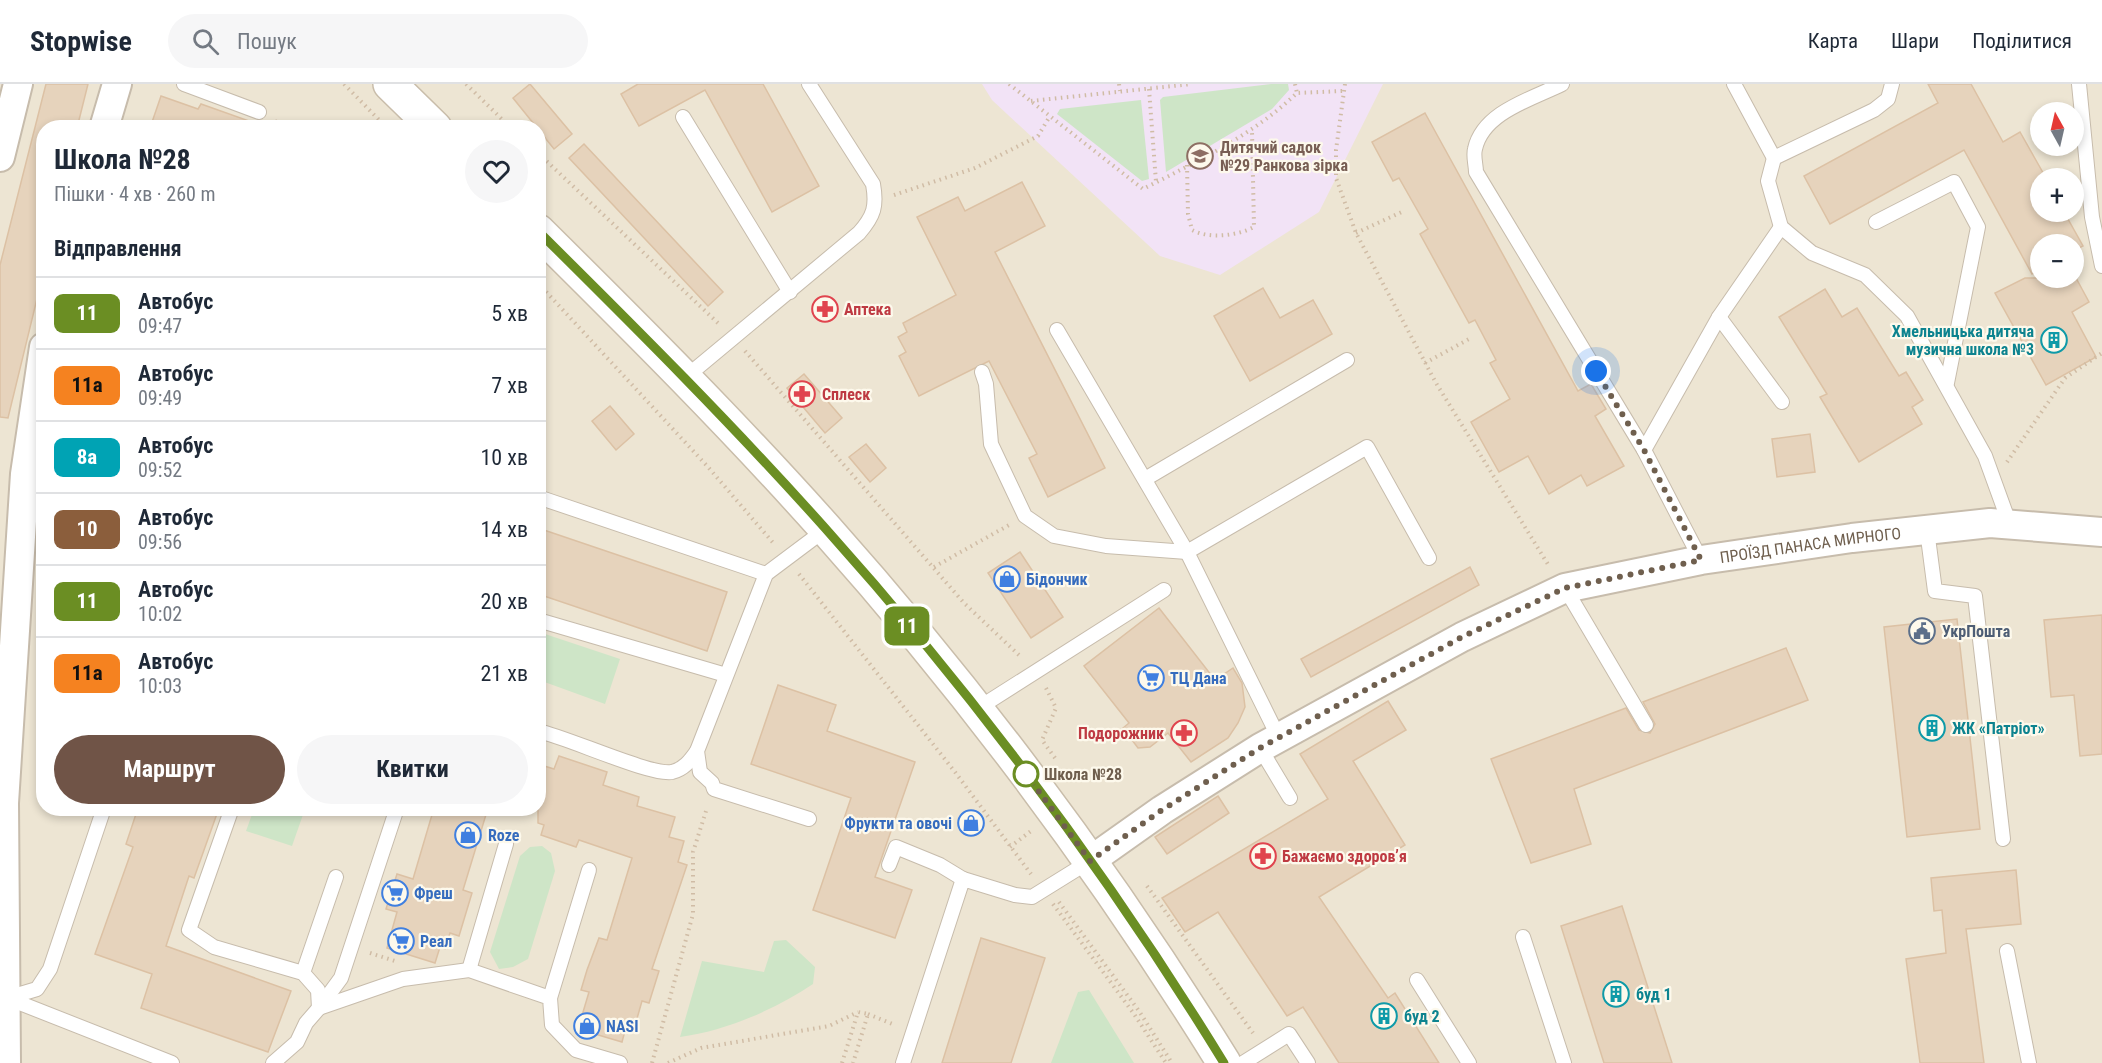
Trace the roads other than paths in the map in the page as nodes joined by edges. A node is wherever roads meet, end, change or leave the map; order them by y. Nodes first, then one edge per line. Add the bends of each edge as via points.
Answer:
1 (18, 84) edge
2 (117, 84) edge
3 (184, 84) edge
4 (809, 84) edge
5 (1562, 84) edge
6 (1734, 84) edge
7 (1892, 84) edge
8 (2079, 84) edge
9 (400, 88) edge
10 (259, 112) dead end
11 (683, 117) dead end
12 (106, 120) edge
13 (428, 120) edge
14 (0, 157) edge
15 (1774, 158) junction
16 (1876, 222) dead end
17 (1781, 227) junction
18 (546, 239) edge
19 (2102, 266) edge
20 (790, 292) junction
21 (1719, 317) junction
22 (1057, 330) dead end
23 (1347, 360) dead end
24 (981, 372) dead end
25 (686, 377) junction
26 (1947, 383) junction
27 (1782, 402) dead end
28 (36, 417) edge
29 (1644, 450) junction
30 (1145, 480) junction
31 (546, 501) edge
32 (2010, 525) junction
33 (826, 529) junction
34 (1927, 530) junction
35 (2102, 532) edge
36 (1187, 552) junction
37 (1429, 558) dead end
38 (1701, 560) junction
39 (766, 574) junction
40 (1565, 588) junction
41 (1164, 590) dead end
42 (546, 622) edge
43 (726, 675) junction
44 (977, 710) junction
45 (1646, 725) dead end
46 (546, 733) edge
47 (1270, 743) junction
48 (697, 752) junction
49 (1290, 798) dead end
50 (101, 816) edge
51 (229, 816) edge
52 (395, 816) edge
53 (808, 819) dead end
54 (2003, 838) dead end
55 (507, 844) dead end
56 (1090, 861) junction
57 (889, 865) dead end
58 (589, 870) dead end
59 (336, 877) dead end
60 (963, 879) junction
61 (1523, 937) dead end
62 (2007, 951) dead end
63 (469, 970) junction
64 (303, 973) junction
65 (1417, 980) dead end
66 (7, 998) junction
67 (550, 998) junction
68 (319, 1008) junction
69 (6, 1063) edge
70 (172, 1063) edge
71 (273, 1063) edge
72 (620, 1063) edge
73 (903, 1063) edge
74 (1224, 1063) edge
75 (1244, 1063) edge
76 (1308, 1063) edge
77 (1469, 1063) edge
78 (1564, 1063) edge
79 (2029, 1063) edge

1 - 14 street
2 - 12 street
3 - 10 lane
4 - 20 lane via 873,184 876,201 873,217 860,233
5 - 29 lane via 1492,119 1474,150 1476,172
6 - 15 lane
7 - 15 lane via 1888,99 1874,110
8 - 19 lane via 2092,217
9 - 13 main road
11 - 20 lane
15 - 17 lane via 1768,182
16 - 26 lane via 1954,182 1978,227
17 - 21 lane
17 - 26 lane via 1812,253 1865,276 1907,316
18 - 25 main road
20 - 25 lane
21 - 27 lane
21 - 29 lane
22 - 30 lane
23 - 30 lane
24 - 36 lane via 986,384 991,444 1025,516 1054,536 1106,546
25 - 33 main road
26 - 32 lane via 1985,456
28 - 66 street via 25,474 4,803
29 - 38 lane
30 - 36 lane
31 - 39 lane
32 - 34 street, ПРОЇЗД ПАНАСА МИРНОГО via 1990,523
32 - 35 street, ПРОЇЗД ПАНАСА МИРНОГО
33 - 39 lane
33 - 44 main road
34 - 38 street, ПРОЇЗД ПАНАСА МИРНОГО
34 - 54 lane via 1935,591 1975,596
36 - 37 lane via 1367,447
36 - 47 lane
38 - 40 street, ПРОЇЗД ПАНАСА МИРНОГО
39 - 43 lane
40 - 45 lane
40 - 47 street, ПРОЇЗД ПАНАСА МИРНОГО via 1462,637
41 - 44 lane
42 - 43 lane
43 - 48 lane
44 - 56 main road
46 - 48 lane via 640,766 671,772 688,765
47 - 49 lane
47 - 56 street, ПРОЇЗД ПАНАСА МИРНОГО via 1162,810
48 - 53 lane via 700,772 714,789
50 - 66 lane via 50,969 37,989
51 - 64 lane via 189,930 214,947
52 - 68 lane via 341,978
55 - 63 lane
56 - 60 lane via 1032,897
56 - 74 main road
57 - 60 lane via 896,847
58 - 67 lane
59 - 64 lane
60 - 73 lane
61 - 78 lane
62 - 79 lane
63 - 67 lane
63 - 68 lane via 403,979
64 - 68 lane via 318,990
65 - 77 lane
66 - 69 street
66 - 70 lane
67 - 72 lane via 552,1025 576,1050
68 - 71 lane via 297,1041
75 - 76 lane via 1289,1034

